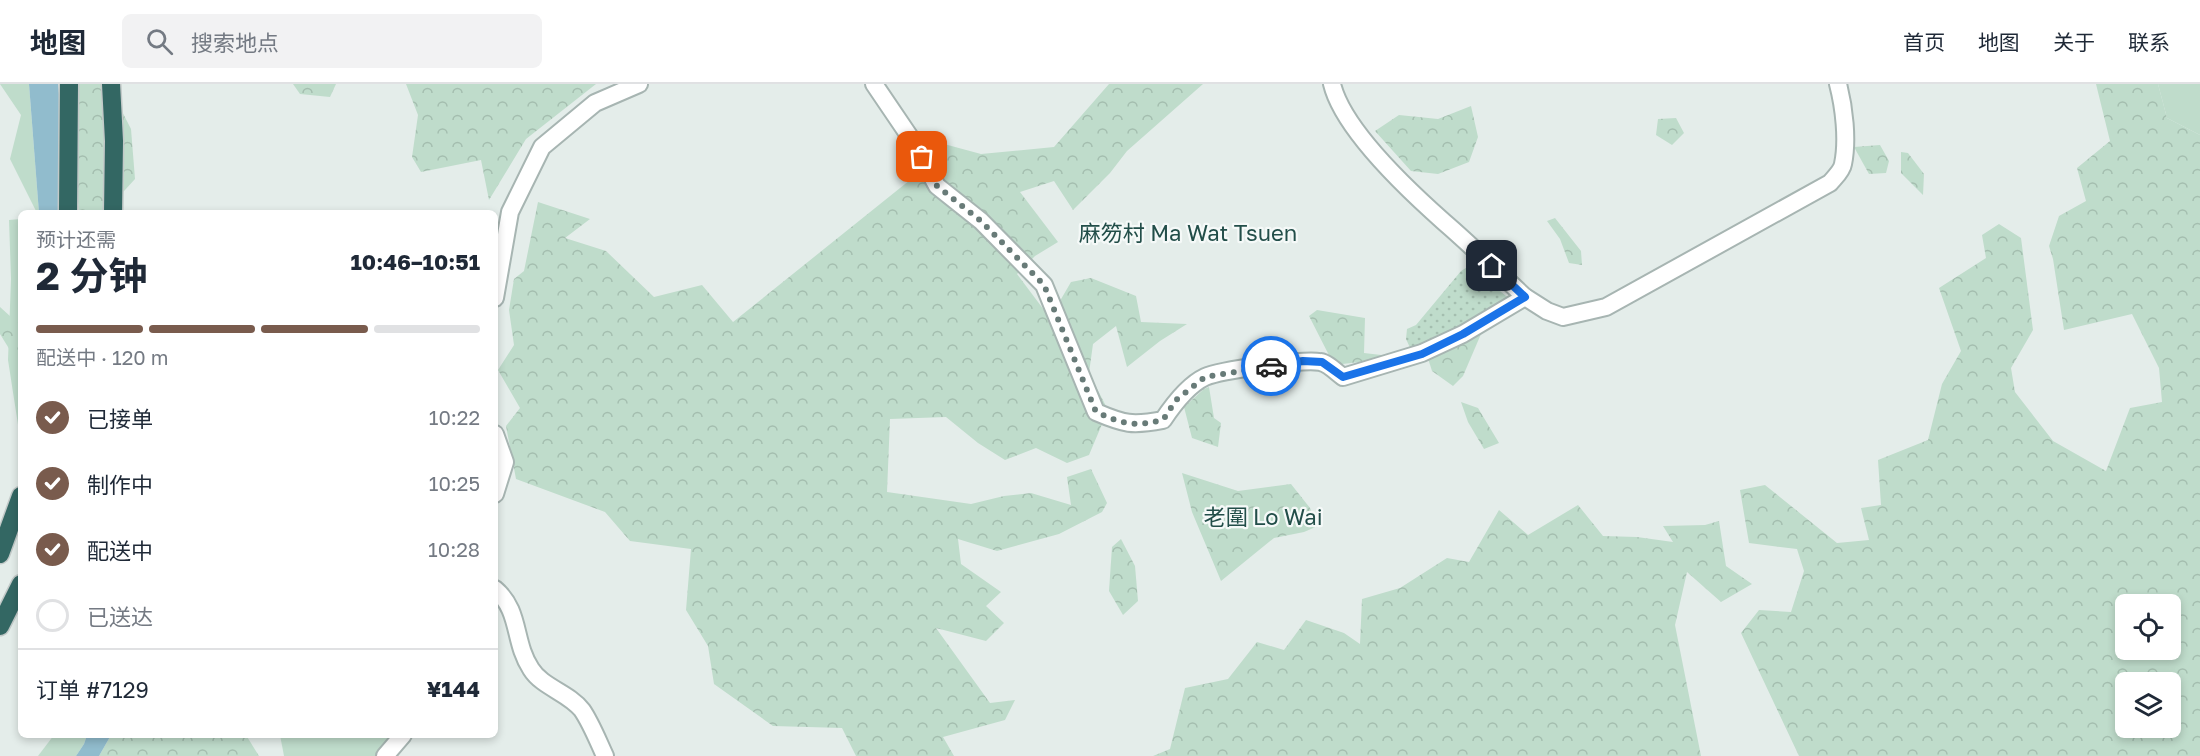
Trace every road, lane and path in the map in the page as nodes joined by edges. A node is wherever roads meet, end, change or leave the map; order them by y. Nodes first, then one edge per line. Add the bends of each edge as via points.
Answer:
1 (61, 84) edge
2 (69, 84) edge
3 (111, 84) edge
4 (119, 84) edge
5 (639, 84) edge
6 (874, 84) edge
7 (1332, 84) edge
8 (1838, 84) edge
9 (114, 141) junction
10 (69, 144) junction
11 (68, 210) edge
12 (113, 210) edge
13 (498, 281) edge
14 (1525, 297) junction
15 (498, 442) edge
16 (498, 484) edge
17 (18, 504) edge
18 (0, 554) edge
19 (18, 590) edge
20 (498, 592) edge
21 (0, 626) edge
22 (400, 738) edge
23 (385, 756) edge
24 (605, 756) edge

1 - 10 highway
2 - 10 highway
3 - 9 highway
4 - 9 highway
5 - 13 street via 595,103 542,147 510,212
6 - 14 street via 915,143 937,186 981,221 1044,285 1096,412 1123,423 1163,420 1176,400 1205,377 1303,361 1322,362 1343,377 1422,354
7 - 14 street via 1335,98 1359,133 1407,189
8 - 14 street via 1845,141 1843,166 1830,183 1606,307 1563,317
9 - 12 highway
10 - 11 highway
15 - 16 street via 505,462
17 - 18 highway
19 - 21 highway
20 - 24 street via 506,598 516,620 519,645 531,670 581,709
22 - 23 street

